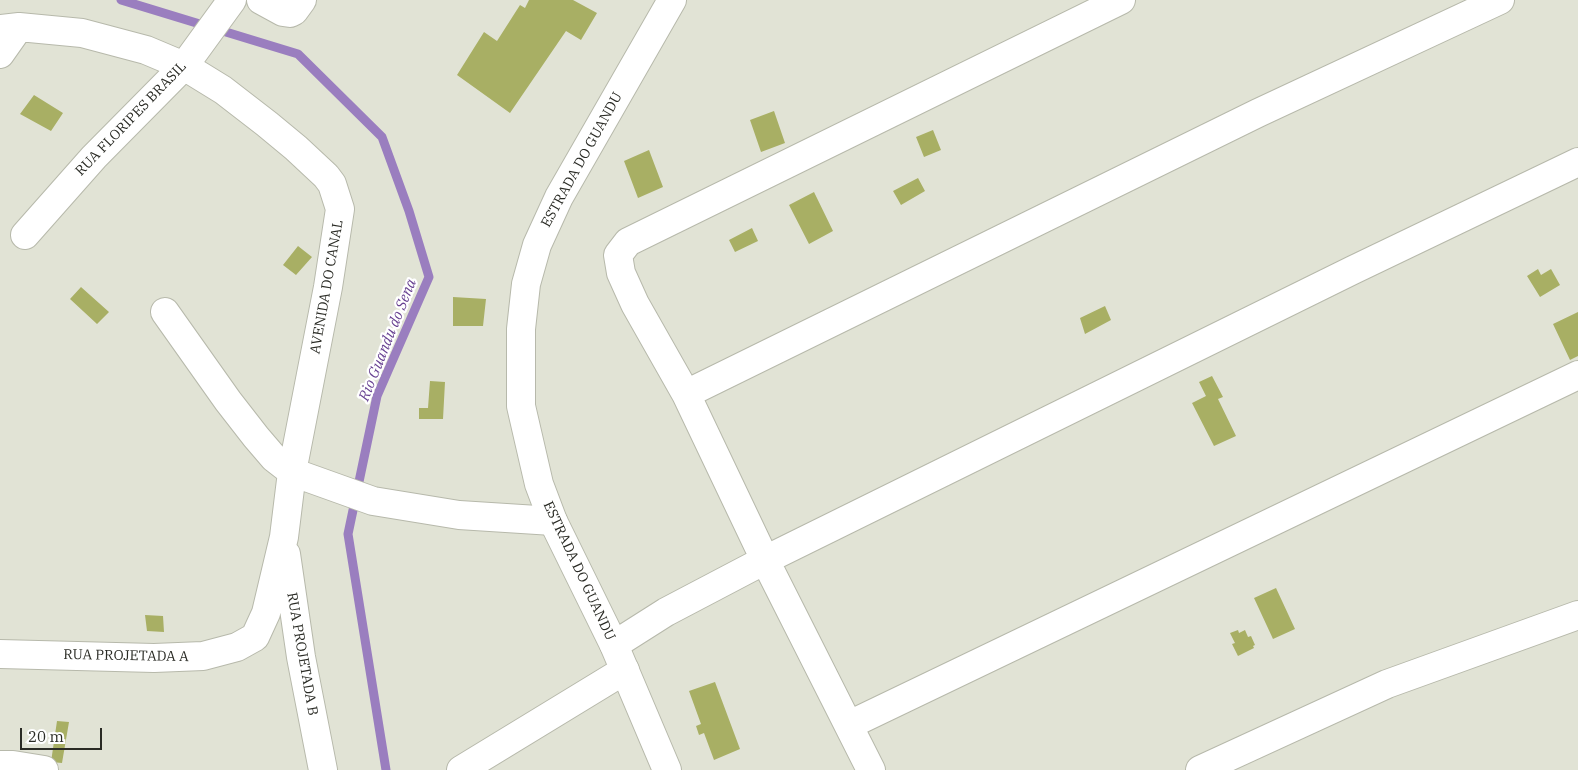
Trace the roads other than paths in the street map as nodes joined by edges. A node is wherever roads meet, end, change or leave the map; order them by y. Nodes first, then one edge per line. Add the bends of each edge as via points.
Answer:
1 (261, 0) edge
2 (302, 0) edge
3 (1121, 0) edge
4 (1500, 0) edge
5 (231, 2) edge
6 (666, 2) edge
7 (9, 28) edge
8 (0, 54) edge
9 (190, 58) junction
10 (1578, 162) edge
11 (25, 234) dead end
12 (165, 312) dead end
13 (1578, 375) edge
14 (686, 394) junction
15 (292, 472) junction
16 (553, 521) junction
17 (284, 537) junction
18 (765, 560) junction
19 (1578, 615) edge
20 (249, 641) joint
21 (614, 645) junction
22 (0, 654) edge
23 (625, 670) junction
24 (849, 725) junction
25 (0, 765) edge
26 (44, 770) edge
27 (323, 770) edge
28 (461, 770) edge
29 (667, 770) edge
30 (872, 770) edge
31 (1200, 770) edge

1 - 2 street via 290,13
3 - 14 street via 628,242 618,255 621,273
4 - 14 street via 1258,113
5 - 9 street, RUA FLORIPES BRASIL
6 - 16 street, ESTRADA DO GUANDU via 559,197 537,244 526,284 521,329 521,406 539,484
7 - 8 street
7 - 9 street, AVENIDA DO CANAL via 82,33
9 - 11 street, RUA FLORIPES BRASIL
9 - 15 street, AVENIDA DO CANAL via 223,90 326,176 339,202 328,287
10 - 18 street
12 - 15 street via 256,437 274,458
13 - 24 street
14 - 18 street
15 - 16 street via 373,501 459,515
15 - 17 street, AVENIDA DO CANAL
16 - 21 street, ESTRADA DO GUANDU
17 - 20 street, AVENIDA DO CANAL via 266,612 259,631
17 - 27 street, RUA PROJETADA B via 300,657
18 - 21 street via 666,612
18 - 24 street
19 - 31 street via 1386,684
20 - 22 street, RUA PROJETADA A via 230,650 203,656
21 - 23 street, ESTRADA DO GUANDU
23 - 28 street
23 - 29 street, ESTRADA DO GUANDU
24 - 30 street
25 - 26 street

